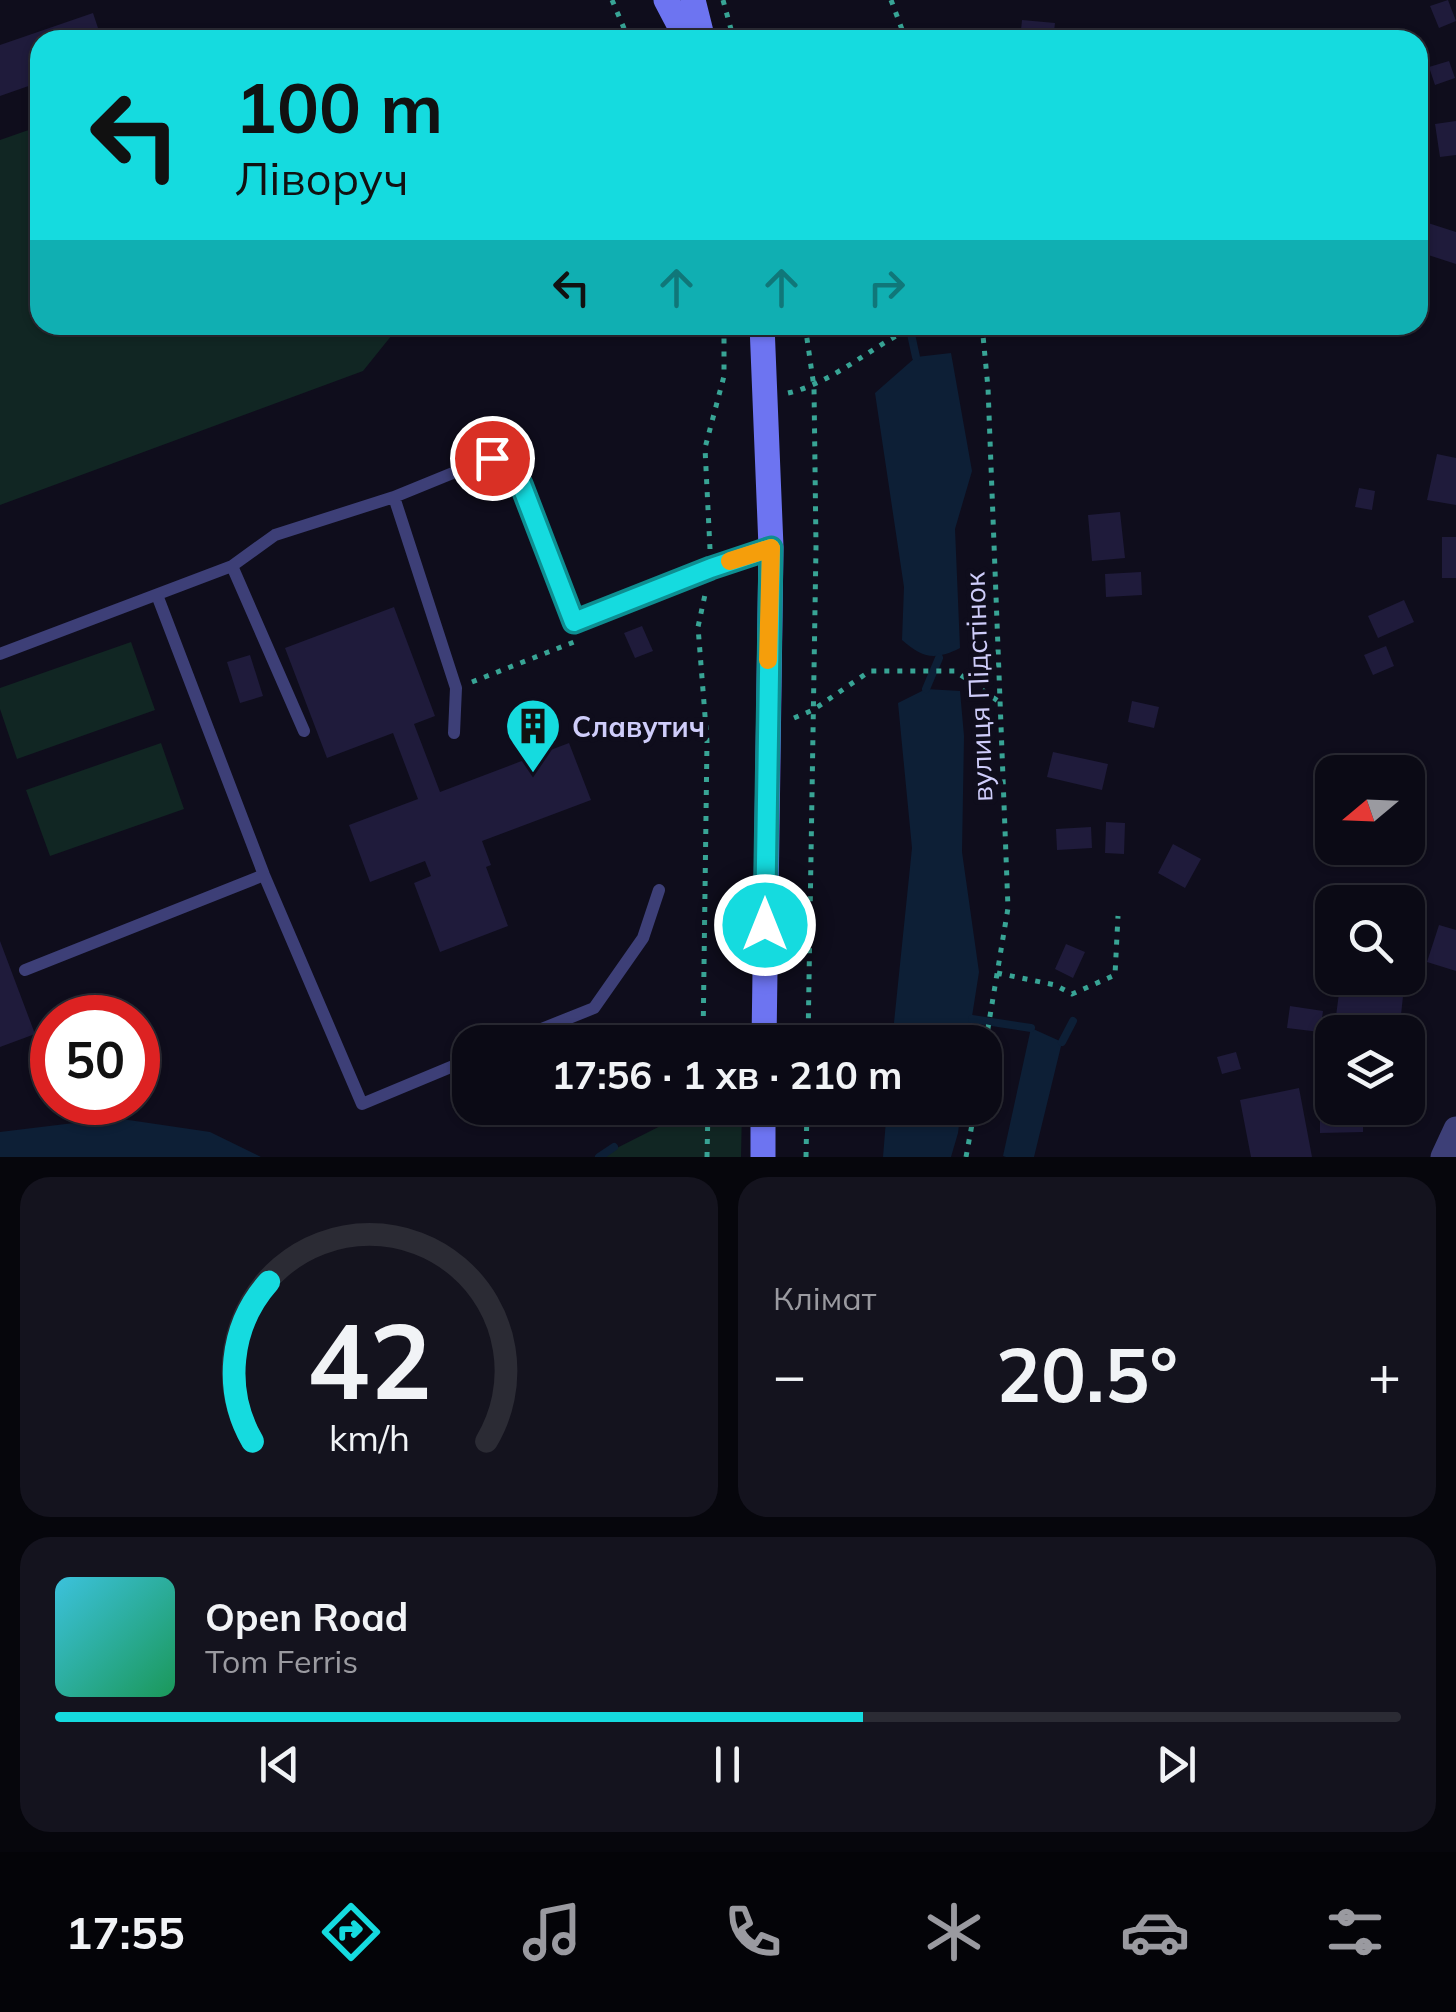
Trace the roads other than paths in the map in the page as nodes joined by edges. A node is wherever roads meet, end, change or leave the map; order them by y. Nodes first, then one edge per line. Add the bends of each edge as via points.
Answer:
1 (666, 0) edge
2 (693, 0) edge
3 (682, 30) edge
4 (700, 30) edge
5 (763, 335) edge
6 (394, 497) junction
7 (771, 548) junction
8 (232, 566) junction
9 (156, 595) junction
10 (0, 654) edge
11 (304, 731) dead end
12 (454, 733) dead end
13 (264, 875) junction
14 (658, 890) dead end
15 (25, 970) dead end
16 (552, 1025) edge
17 (764, 1025) edge
18 (452, 1066) edge
19 (764, 1125) edge
20 (1456, 1129) edge
21 (763, 1157) edge
22 (1444, 1157) edge

1 - 3 main road
2 - 4 main road
5 - 7 main road
6 - 7 lane via 492,458 521,484 574,622
6 - 8 lane via 275,535
6 - 12 lane via 456,688
7 - 17 main road
8 - 9 lane
8 - 11 lane
9 - 10 lane
9 - 13 lane
13 - 15 lane
13 - 18 lane via 362,1104
14 - 16 lane via 643,938 594,1008
19 - 21 main road
20 - 22 street

